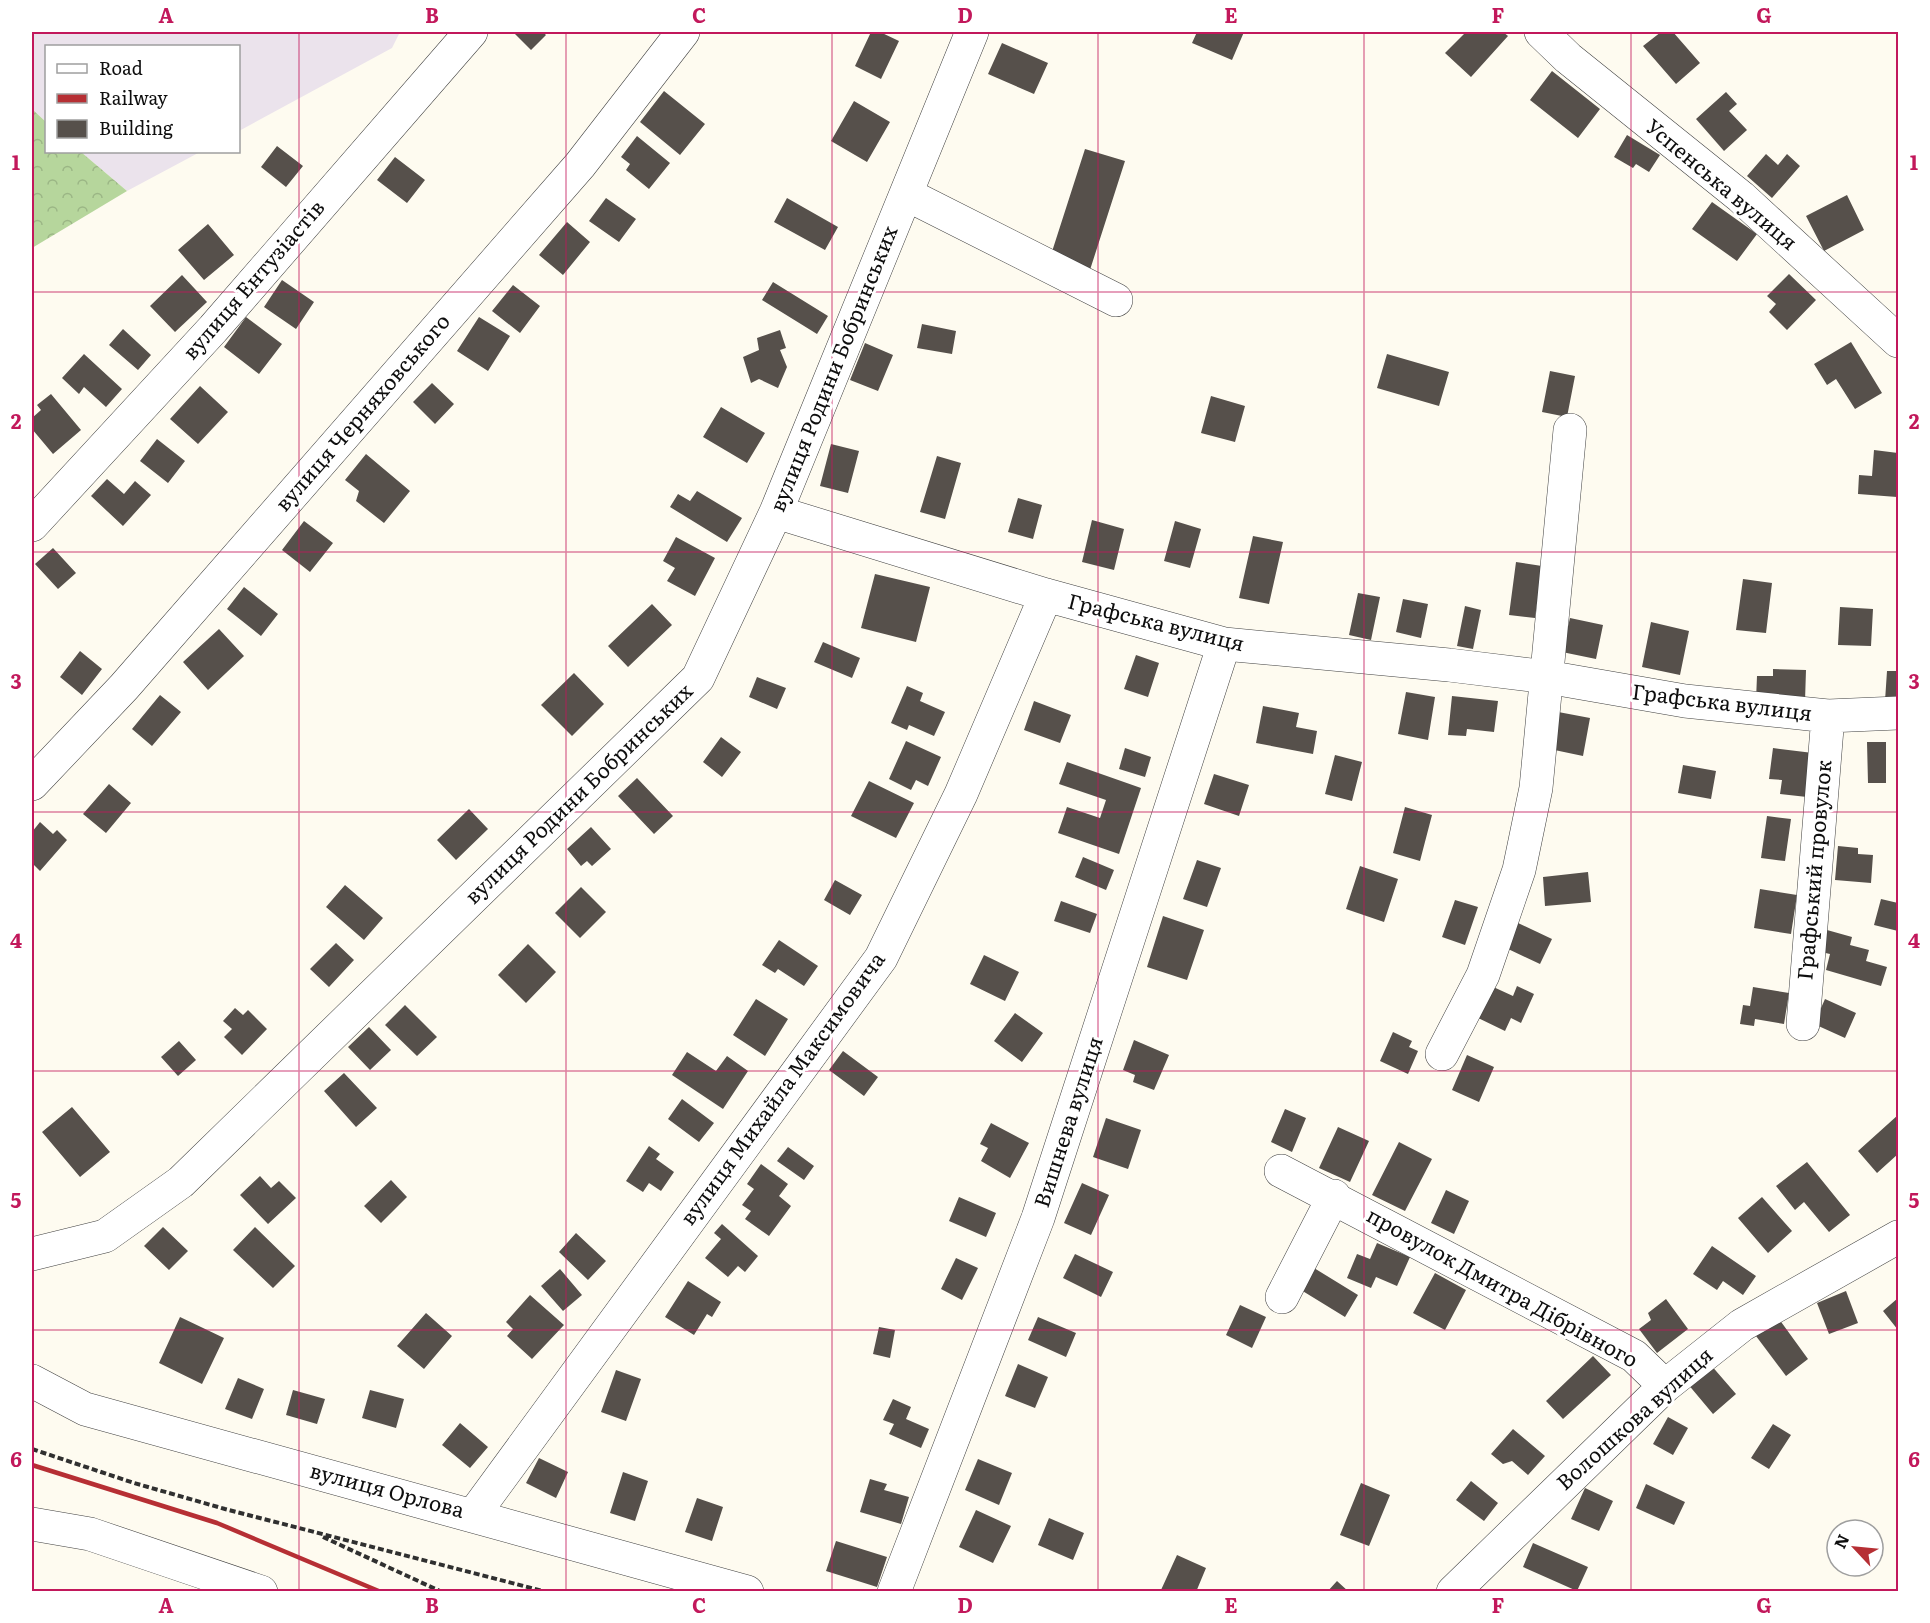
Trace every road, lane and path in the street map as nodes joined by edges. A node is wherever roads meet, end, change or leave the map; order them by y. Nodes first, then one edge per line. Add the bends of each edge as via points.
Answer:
1 (471, 32) edge
2 (683, 32) edge
3 (972, 32) edge
4 (1541, 32) edge
5 (906, 194) junction
6 (1116, 300) dead end
7 (1899, 341) edge
8 (1570, 430) dead end
9 (776, 512) junction
10 (32, 525) edge
11 (1046, 595) junction
12 (1224, 644) junction
13 (1547, 678) junction
14 (1899, 713) edge
15 (1828, 716) junction
16 (32, 784) edge
17 (1803, 1024) dead end
18 (1442, 1054) dead end
19 (1281, 1171) dead end
20 (1334, 1196) junction
21 (1899, 1237) edge
22 (32, 1254) edge
23 (1282, 1298) dead end
24 (32, 1381) edge
25 (1665, 1386) junction
26 (32, 1449) edge
27 (474, 1514) junction
28 (32, 1524) edge
29 (312, 1532) junction
30 (261, 1592) edge
31 (442, 1592) edge
32 (547, 1592) edge
33 (747, 1592) edge
34 (894, 1592) edge
35 (1453, 1592) edge

1 - 10 street, вулиця Ентузіастів via 213,329
2 - 16 street, вулиця Черняховського via 579,165 124,687
3 - 5 street, вулиця Родини Бобринських
4 - 7 street, Успенська вулиця via 1741,197
5 - 6 street
5 - 9 street, вулиця Родини Бобринських
8 - 13 street
9 - 11 street, Графська вулиця
9 - 22 street, вулиця Родини Бобринських via 698,678 181,1182 105,1236
11 - 12 street, Графська вулиця
11 - 27 street, вулиця Михайла Максимовича via 961,794 881,958
12 - 13 street, Графська вулиця
12 - 34 street, Вишнева вулиця via 1038,1218
13 - 15 street, Графська вулиця via 1685,701
13 - 18 street via 1536,788 1519,870 1483,975
14 - 15 street, Графська вулиця
15 - 17 street, Графський провулок
19 - 20 street, провулок Дмитра Дібрівного
20 - 23 street
20 - 25 street, провулок Дмитра Дібрівного via 1634,1356
21 - 25 street, Волошкова вулиця via 1742,1325
24 - 27 street, вулиця Орлова via 85,1409
25 - 35 street, Волошкова вулиця
26 - 29 path via 134,1483
27 - 33 street, вулиця Орлова
28 - 30 street via 90,1534
29 - 31 path
29 - 32 path

